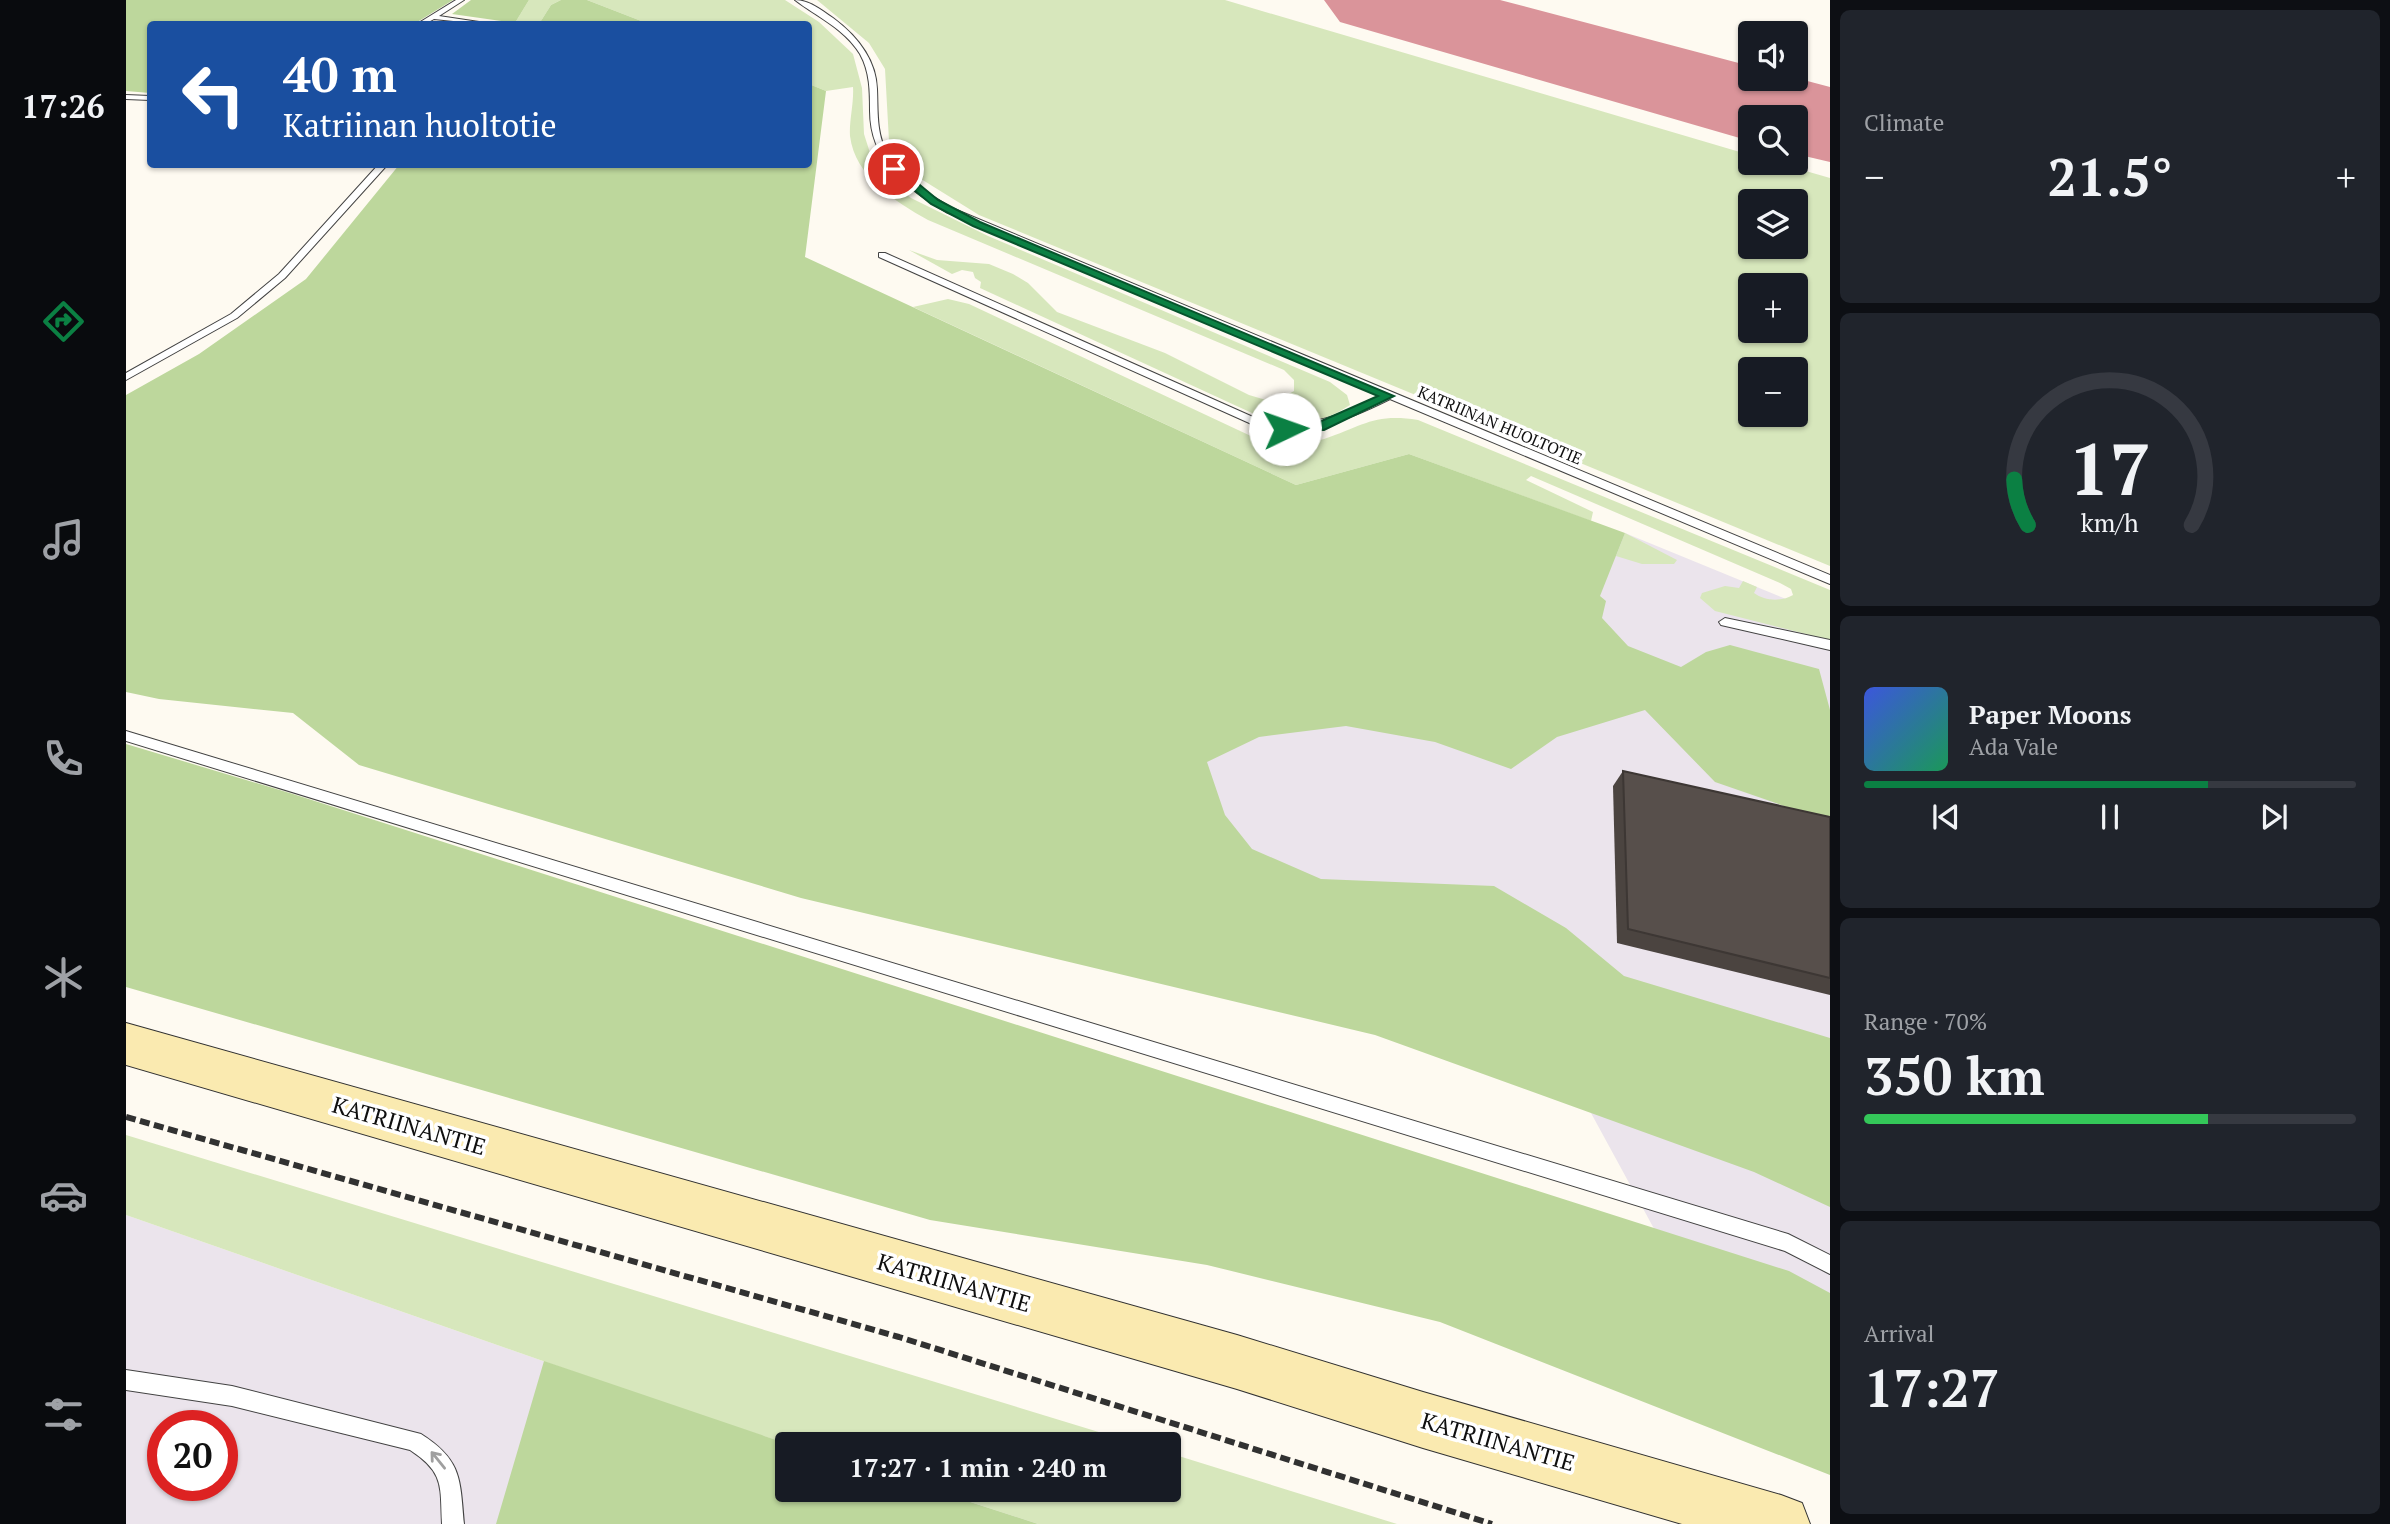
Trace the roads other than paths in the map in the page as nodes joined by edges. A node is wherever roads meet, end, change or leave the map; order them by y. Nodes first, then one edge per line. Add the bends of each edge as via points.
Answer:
1 (461, 0) edge
2 (798, 0) edge
3 (433, 17) junction
4 (426, 21) edge
5 (460, 21) edge
6 (126, 97) edge
7 (147, 98) edge
8 (380, 168) edge
9 (882, 255) dead end
10 (126, 377) edge
11 (1388, 396) junction
12 (1830, 580) edge
13 (1725, 622) dead end
14 (1830, 645) edge
15 (126, 736) edge
16 (126, 1044) edge
17 (1830, 1265) edge
18 (126, 1380) edge
19 (453, 1524) edge
20 (1781, 1524) edge

1 - 3 lane
2 - 11 lane, KATRIINAN HUOLTOTIE via 842,30 864,55 873,82 874,123 883,153 905,180 935,202 976,224
3 - 4 lane
3 - 5 lane
6 - 7 lane
8 - 10 lane via 282,276 234,316
9 - 11 lane via 1260,424 1285,429 1320,427
11 - 12 lane, KATRIINAN HUOLTOTIE
13 - 14 lane
15 - 17 lane via 1788,1243
16 - 20 main road, KATRIINANTIE via 1237,1362
19 -> 18 lane via 449,1474 436,1454 414,1441 232,1396

